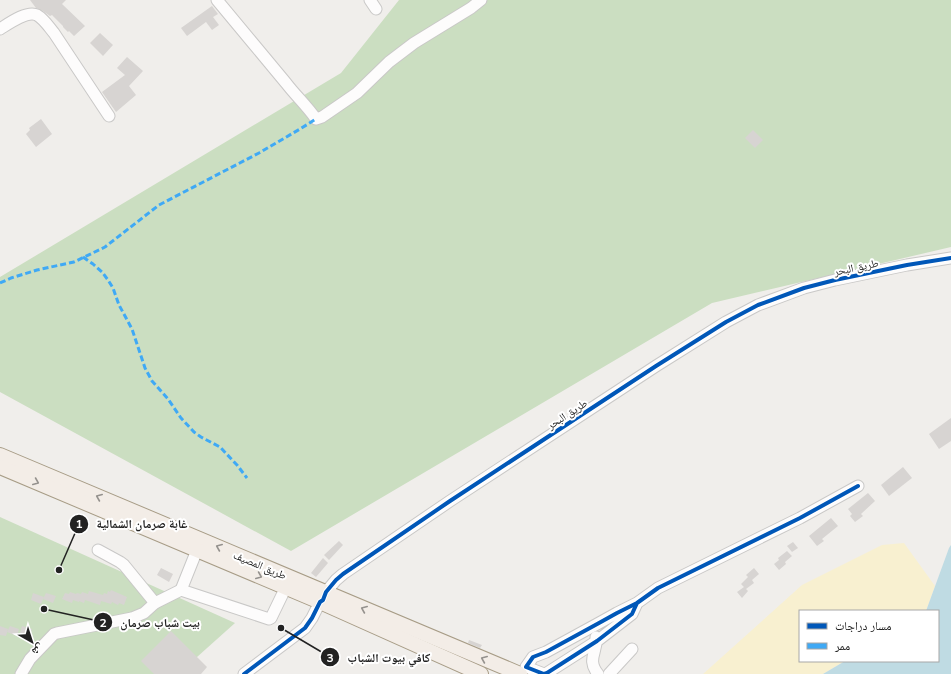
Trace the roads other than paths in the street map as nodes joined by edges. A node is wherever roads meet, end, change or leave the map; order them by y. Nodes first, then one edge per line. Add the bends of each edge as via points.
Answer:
1 (217, 0) edge
2 (481, 0) edge
3 (0, 29) edge
4 (109, 116) dead end
5 (951, 258) edge
6 (0, 455) edge
7 (0, 466) edge
8 (858, 486) dead end
9 (98, 550) dead end
10 (197, 550) junction
11 (286, 588) junction
12 (181, 590) junction
13 (323, 597) junction
14 (156, 603) junction
15 (638, 603) junction
16 (594, 626) junction
17 (597, 641) junction
18 (632, 649) dead end
19 (476, 673) edge
20 (21, 674) edge
21 (244, 674) edge
22 (520, 674) edge
23 (598, 674) edge
24 (609, 674) edge

1 - 2 street via 316,119 358,93 389,62
3 - 4 street via 12,21 36,14 54,33
5 - 13 street, طريق البحر via 804,288 732,318 450,501 343,574
13 -> 6 main road, طريق المصيف
7 -> 10 main road, طريق المصيف
8 - 15 street via 800,518 658,588
9 - 14 street via 124,565
10 -> 11 main road, طريق المصيف
10 - 12 street
11 - 12 street via 269,619
11 - 13 main road, طريق المصيف
12 - 14 street
13 - 19 main road, طريق المصيف
13 - 21 street, طريق البحر via 305,628
22 -> 13 main road, طريق المصيف
14 - 20 street via 144,613 132,618 54,634 30,659
15 - 16 street
15 - 17 street via 632,614
16 - 17 street
16 - 17 street via 533,657 526,667 544,674
17 - 23 street via 592,664
18 - 24 street

